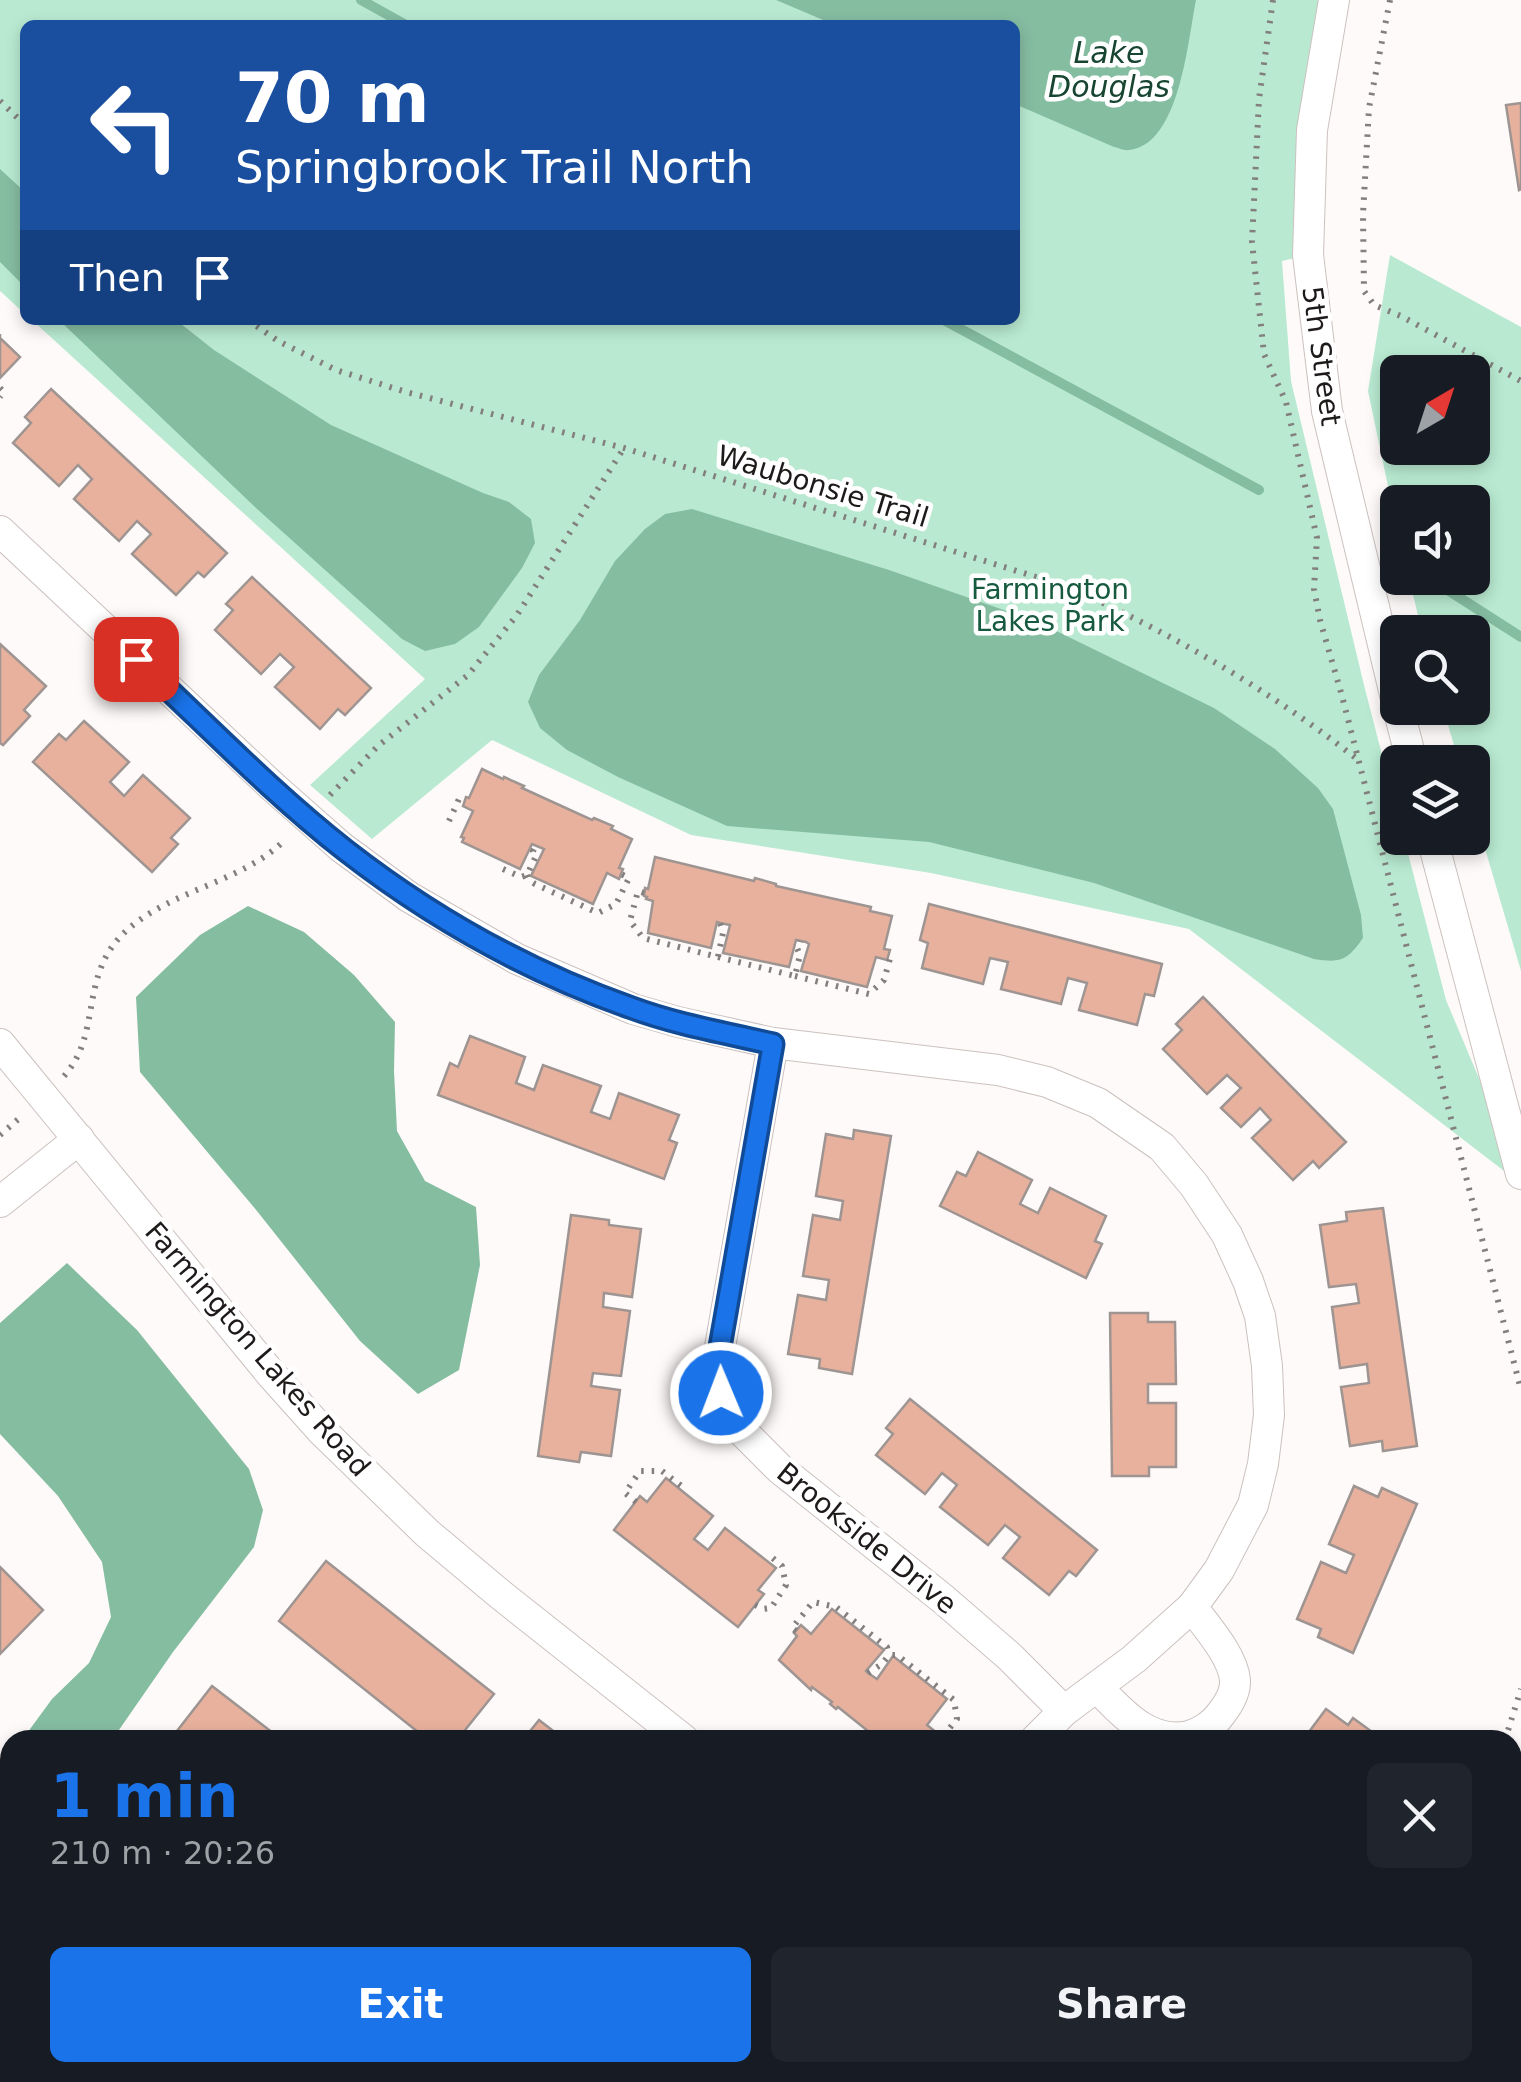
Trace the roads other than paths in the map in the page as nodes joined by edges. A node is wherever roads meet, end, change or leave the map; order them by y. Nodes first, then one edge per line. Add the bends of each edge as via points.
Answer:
1 (1334, 0) edge
2 (0, 531) edge
3 (1380, 632) edge
4 (1437, 855) edge
5 (0, 1044) edge
6 (773, 1044) junction
7 (78, 1139) junction
8 (1521, 1174) edge
9 (0, 1202) edge
10 (1192, 1607) junction
11 (1098, 1688) junction
12 (1064, 1711) junction
13 (671, 1730) edge
14 (1045, 1730) edge
15 (1146, 1730) edge
16 (1202, 1730) edge

1 - 3 street, 5th Street via 1312,130 1308,255 1327,411
2 - 6 street via 273,787 409,897 517,959 633,1009
4 - 8 street
5 - 7 street, Farmington Lakes Road
6 - 10 street via 998,1070 1047,1082 1130,1123 1162,1147 1194,1185 1227,1235 1260,1316 1270,1415 1254,1505
6 - 12 street, Brookside Drive via 720,1347 721,1393 744,1433 780,1469 943,1599
7 - 9 street
7 - 13 street, Farmington Lakes Road via 271,1374 368,1477 486,1582
10 - 11 street
10 - 16 street via 1217,1640 1235,1681 1218,1720
11 - 12 street
11 - 15 street
12 - 14 street

